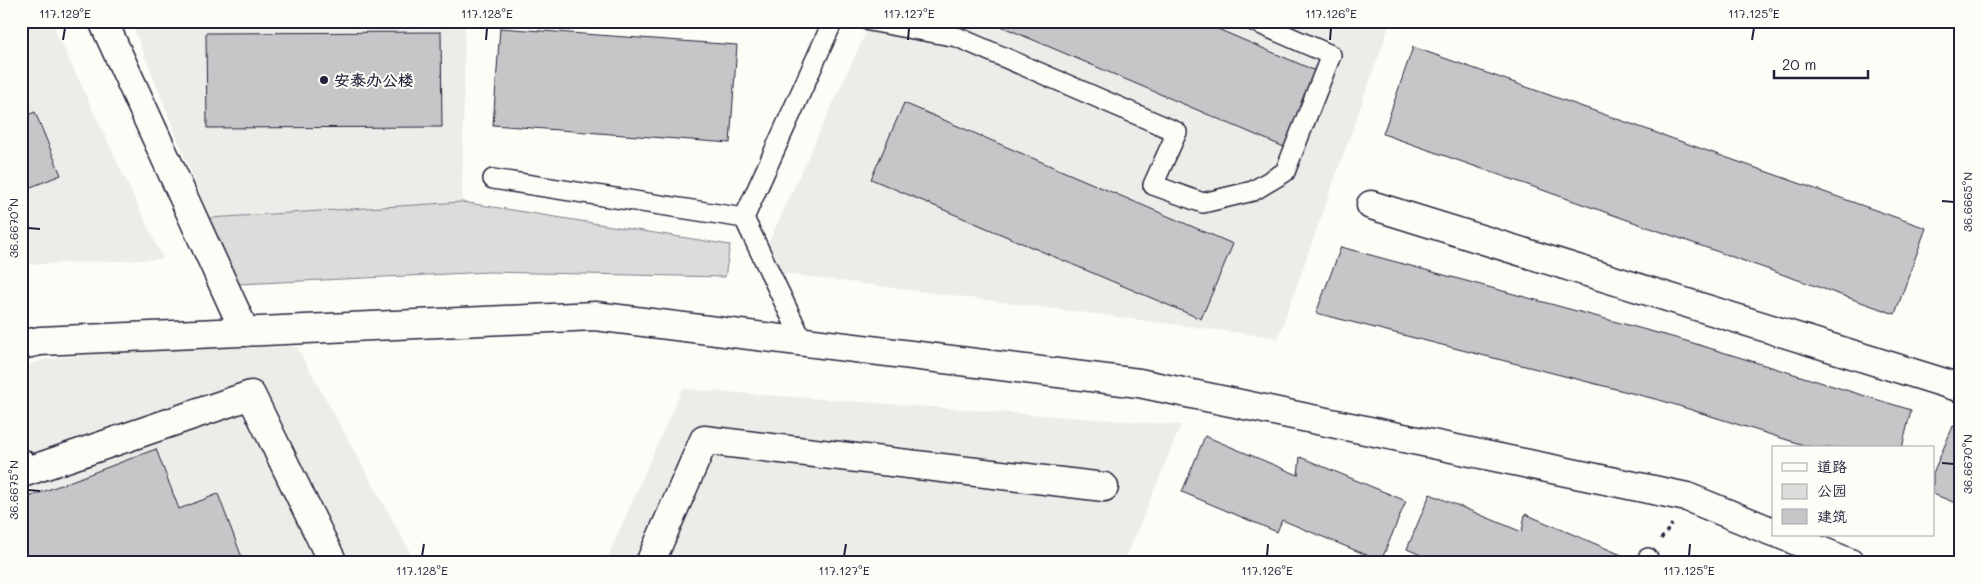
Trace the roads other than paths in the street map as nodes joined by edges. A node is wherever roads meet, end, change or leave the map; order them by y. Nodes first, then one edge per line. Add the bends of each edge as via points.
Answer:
1 (103, 21) edge
2 (833, 21) edge
3 (869, 21) edge
4 (1253, 21) edge
5 (952, 29) edge
6 (493, 180) dead end
7 (1371, 204) dead end
8 (744, 218) junction
9 (245, 332) junction
10 (803, 342) junction
11 (21, 345) edge
12 (1961, 388) edge
13 (21, 464) edge
14 (1104, 487) dead end
15 (1772, 532) edge
16 (1784, 536) edge
17 (333, 563) edge
18 (650, 563) edge
19 (1850, 563) edge

1 - 9 street
2 - 8 lane
3 - 5 lane
4 - 5 lane via 1331,55 1285,172 1253,190 1203,203 1152,185 1177,132
6 - 8 lane
7 - 12 street
8 - 10 lane
9 - 10 street via 595,316
9 - 11 street via 40,341
10 - 15 street via 1139,383 1687,497
13 - 17 street via 25,472 251,395
14 - 18 street via 704,440
16 - 19 street

